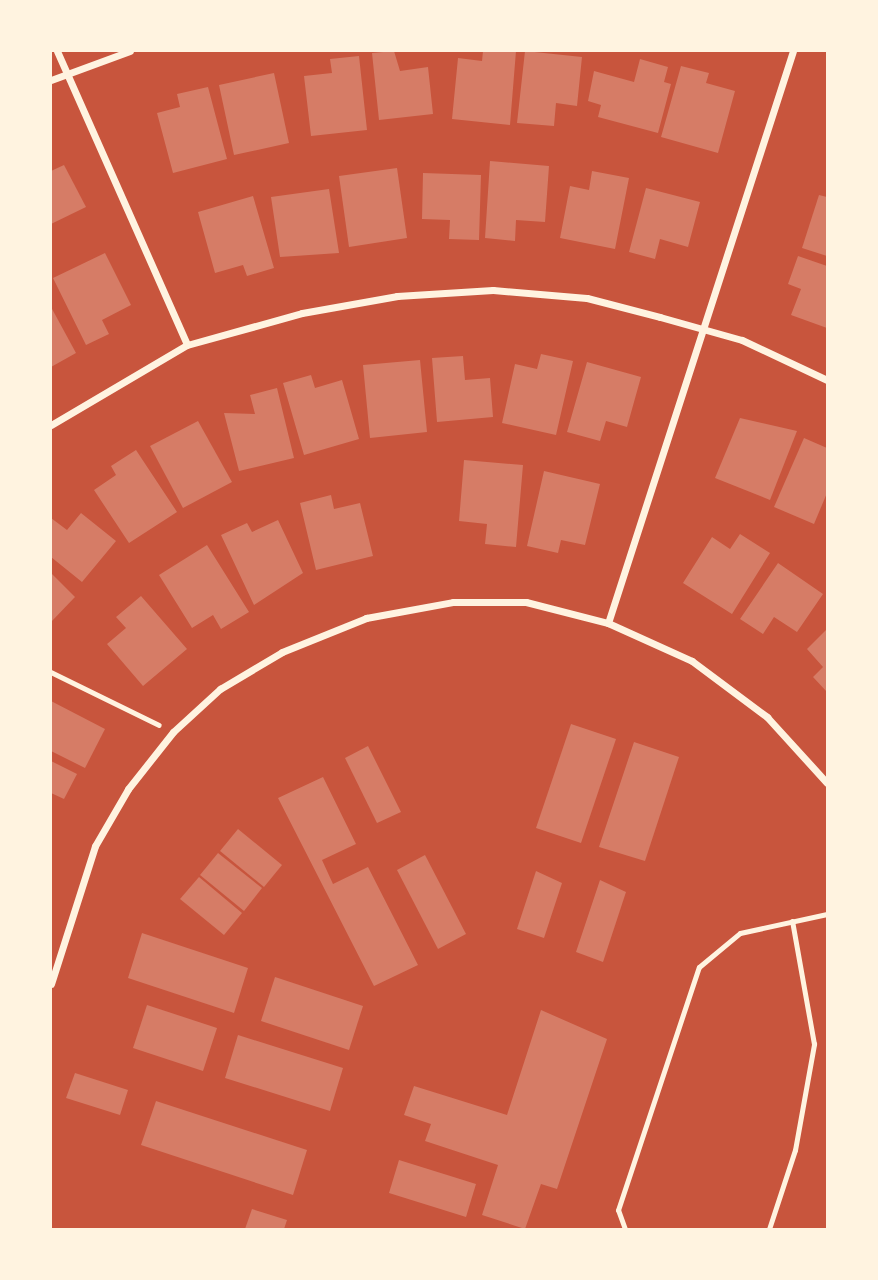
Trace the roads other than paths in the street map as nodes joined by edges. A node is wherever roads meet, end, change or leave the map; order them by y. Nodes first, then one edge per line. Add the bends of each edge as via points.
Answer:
1 (57, 51) edge
2 (130, 51) edge
3 (793, 51) edge
4 (67, 72) junction
5 (51, 80) edge
6 (701, 328) junction
7 (187, 345) junction
8 (827, 380) edge
9 (51, 425) edge
10 (608, 623) junction
11 (827, 783) edge
12 (827, 914) edge
13 (792, 921) junction
14 (51, 984) edge
15 (625, 1229) edge
16 (769, 1229) edge

1 - 4 street
2 - 4 street
3 - 6 street
4 - 5 street
4 - 7 street
6 - 7 street via 587,298 493,290 397,296 302,313
6 - 8 street via 742,340
6 - 10 street
7 - 9 street
10 - 11 street via 692,661 767,717
10 - 14 street via 526,602 453,602 366,618 282,652 219,689 173,732 128,789 95,846
12 - 13 lane
13 - 15 lane via 740,933 699,967 618,1209
13 - 16 lane via 814,1044 794,1150

